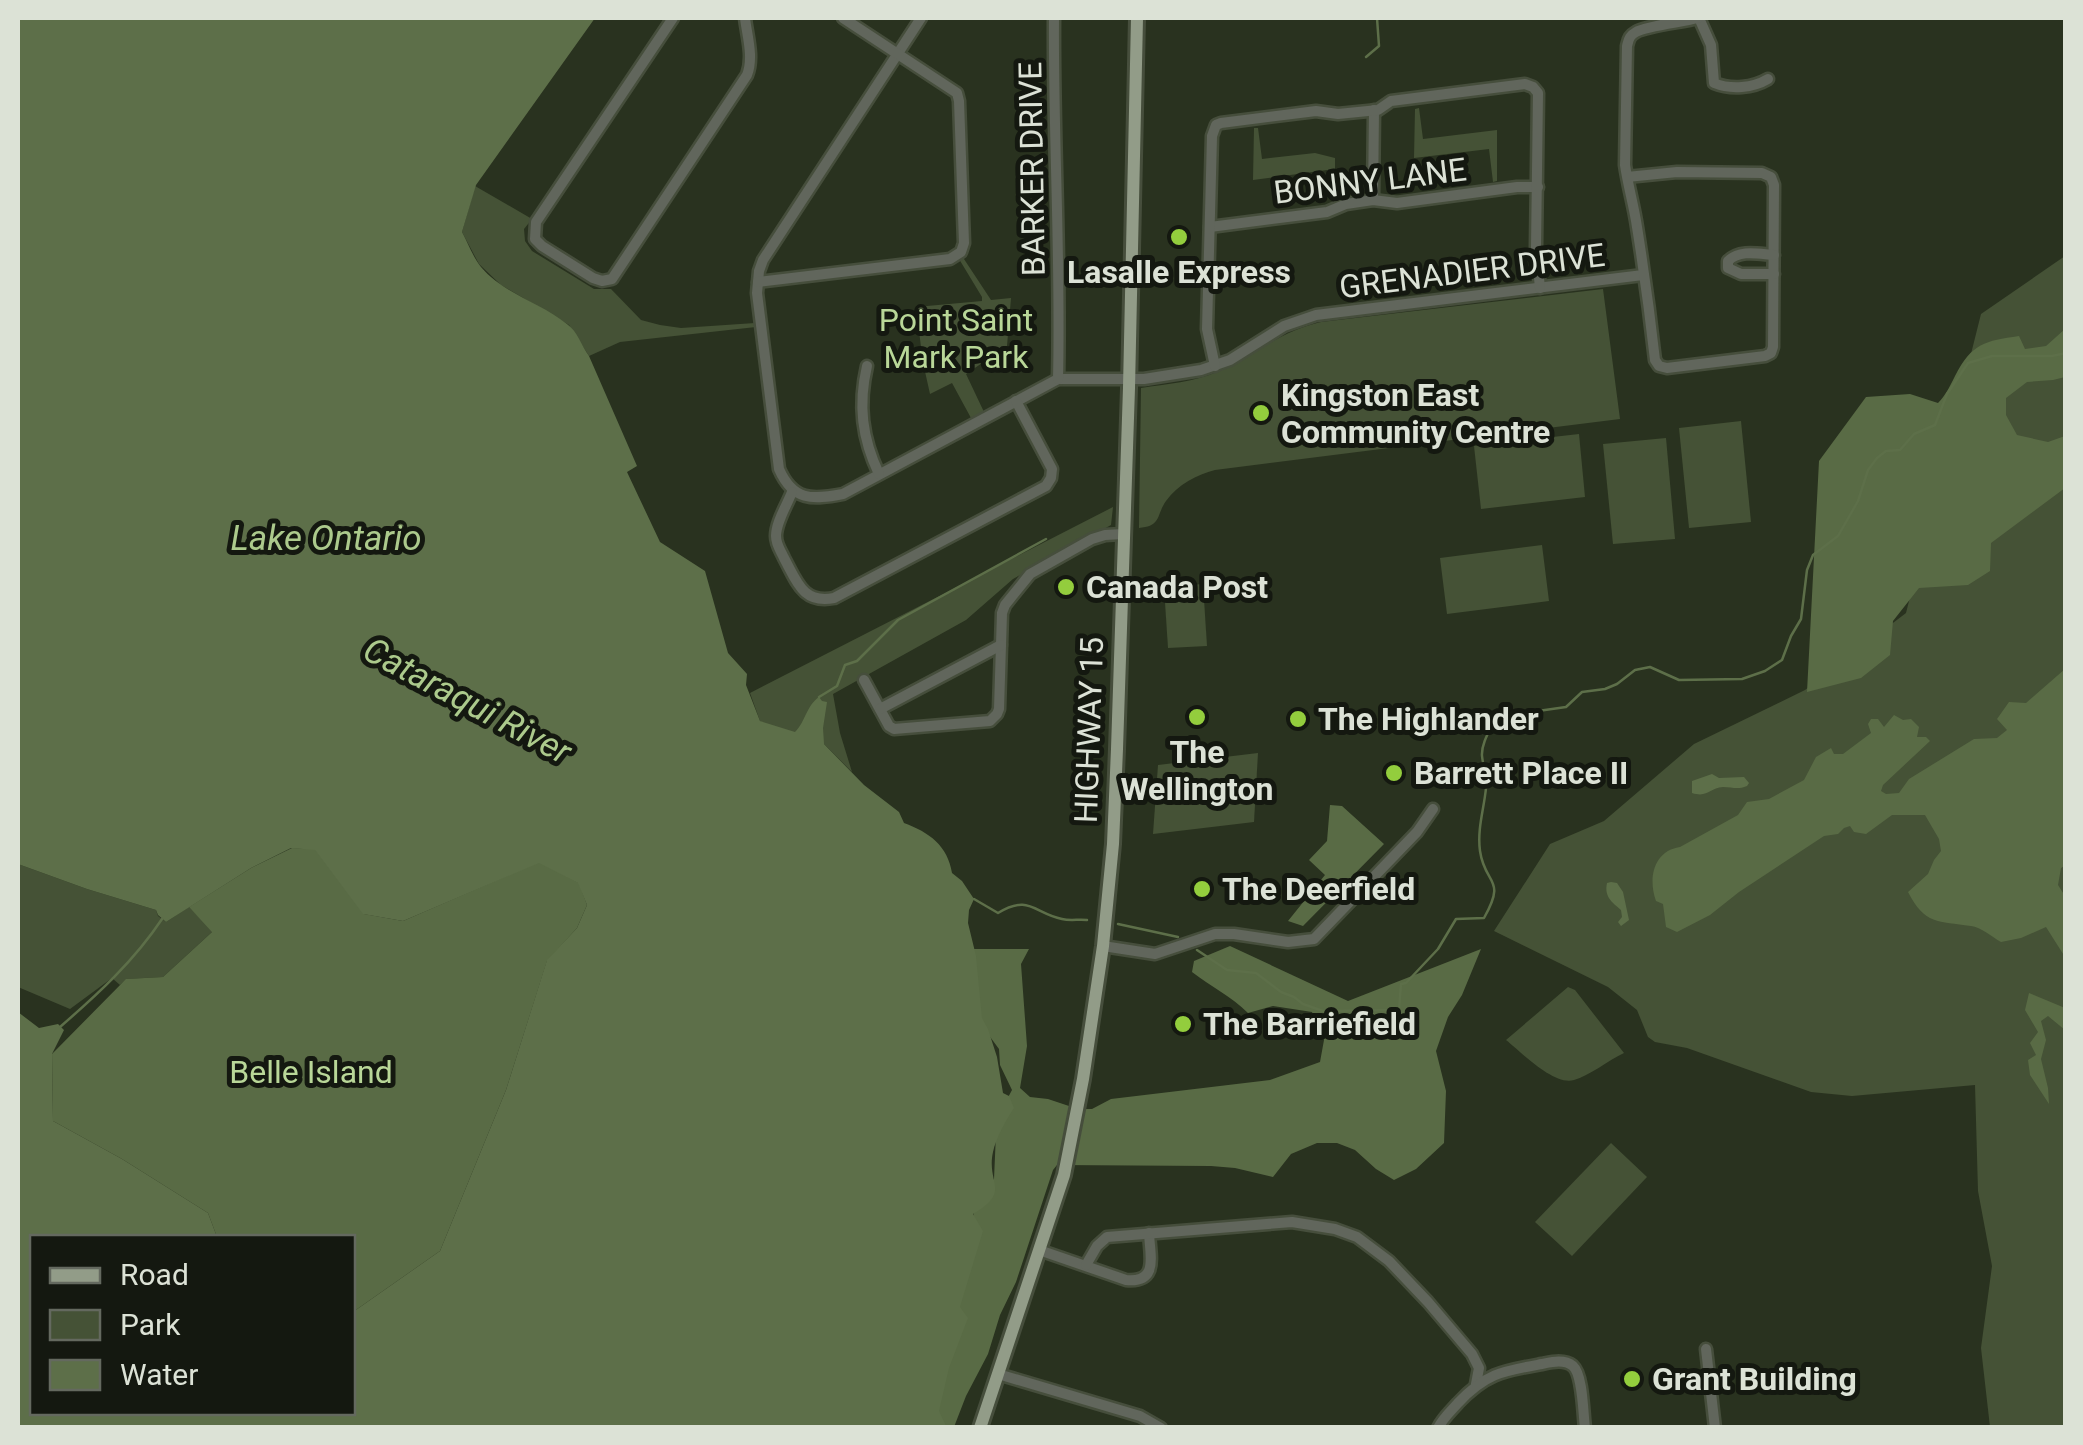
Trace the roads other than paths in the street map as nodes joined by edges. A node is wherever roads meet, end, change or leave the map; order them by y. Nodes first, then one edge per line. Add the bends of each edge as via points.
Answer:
1 (672, 18) edge
2 (744, 18) edge
3 (843, 18) edge
4 (922, 18) edge
5 (1054, 18) edge
6 (1136, 18) edge
7 (1698, 18) edge
8 (898, 54) junction
9 (1768, 78) dead end
10 (1374, 110) junction
11 (1627, 177) junction
12 (1538, 187) junction
13 (1372, 200) junction
14 (1210, 227) junction
15 (1774, 254) junction
16 (1774, 274) junction
17 (1643, 275) junction
18 (758, 282) junction
19 (1540, 288) junction
20 (866, 366) dead end
21 (1215, 366) junction
22 (1058, 379) junction
23 (1130, 379) junction
24 (1016, 401) junction
25 (880, 474) junction
26 (792, 492) junction
27 (1123, 534) junction
28 (1002, 645) junction
29 (864, 680) dead end
30 (880, 709) junction
31 (1433, 809) dead end
32 (1103, 946) junction
33 (1148, 1233) junction
34 (1038, 1250) junction
35 (1086, 1265) junction
36 (1706, 1349) dead end
37 (1479, 1368) junction
38 (998, 1374) junction
39 (1497, 1374) junction
40 (1476, 1384) junction
41 (980, 1428) edge
42 (1161, 1428) edge
43 (1438, 1428) edge
44 (1585, 1428) edge
45 (1715, 1428) edge

1 - 2 street via 536,222 535,240 602,281 612,279 747,75
3 - 8 street
4 - 8 street
5 - 22 street, BARKER DRIVE
6 - 23 main road, HIGHWAY 15
7 - 9 street via 1712,45 1714,83 1756,86
7 - 11 street, GRENADIER DRIVE via 1642,29 1628,40
8 - 18 street via 764,260
8 - 18 street via 960,101 961,252 950,259
10 - 12 street via 1391,101 1533,86
10 - 13 street
10 - 14 street via 1316,110 1216,125
11 - 15 street via 1771,177
11 - 17 street, GRENADIER DRIVE
12 - 13 street, BONNY LANE
12 - 19 street
13 - 14 street, BONNY LANE
14 - 21 street via 1208,328
15 - 16 street
15 - 16 street via 1740,254 1728,261 1741,274
16 - 17 street via 1771,353 1667,368 1655,360
17 - 19 street, GRENADIER DRIVE
18 - 26 street via 780,469
19 - 21 street, GRENADIER DRIVE via 1316,316 1284,326
20 - 25 street via 863,426
21 - 23 street, GRENADIER DRIVE
22 - 23 street, GRENADIER DRIVE
22 - 24 street
23 - 27 main road, HIGHWAY 15
24 - 25 street
24 - 26 street via 1052,469 1046,486 834,598 806,595 777,544
25 - 26 street via 843,494
27 - 28 street via 1092,540 1030,574 1005,605
27 - 32 main road, HIGHWAY 15 via 1116,784
28 - 30 street
28 - 30 street via 994,718 901,730 889,726
29 - 30 street
31 - 32 street via 1314,940 1214,934 1155,954
32 - 34 main road, HIGHWAY 15 via 1064,1175
33 - 35 street via 1107,1237
33 - 35 street via 1150,1269 1139,1281
33 - 37 street via 1292,1222 1356,1237 1428,1302
34 - 35 street
34 - 38 main road, HIGHWAY 15
36 - 45 street
37 - 39 street
37 - 40 street
38 - 41 main road, HIGHWAY 15
38 - 42 street
39 - 40 street
39 - 44 street via 1551,1362 1574,1367
40 - 43 street

